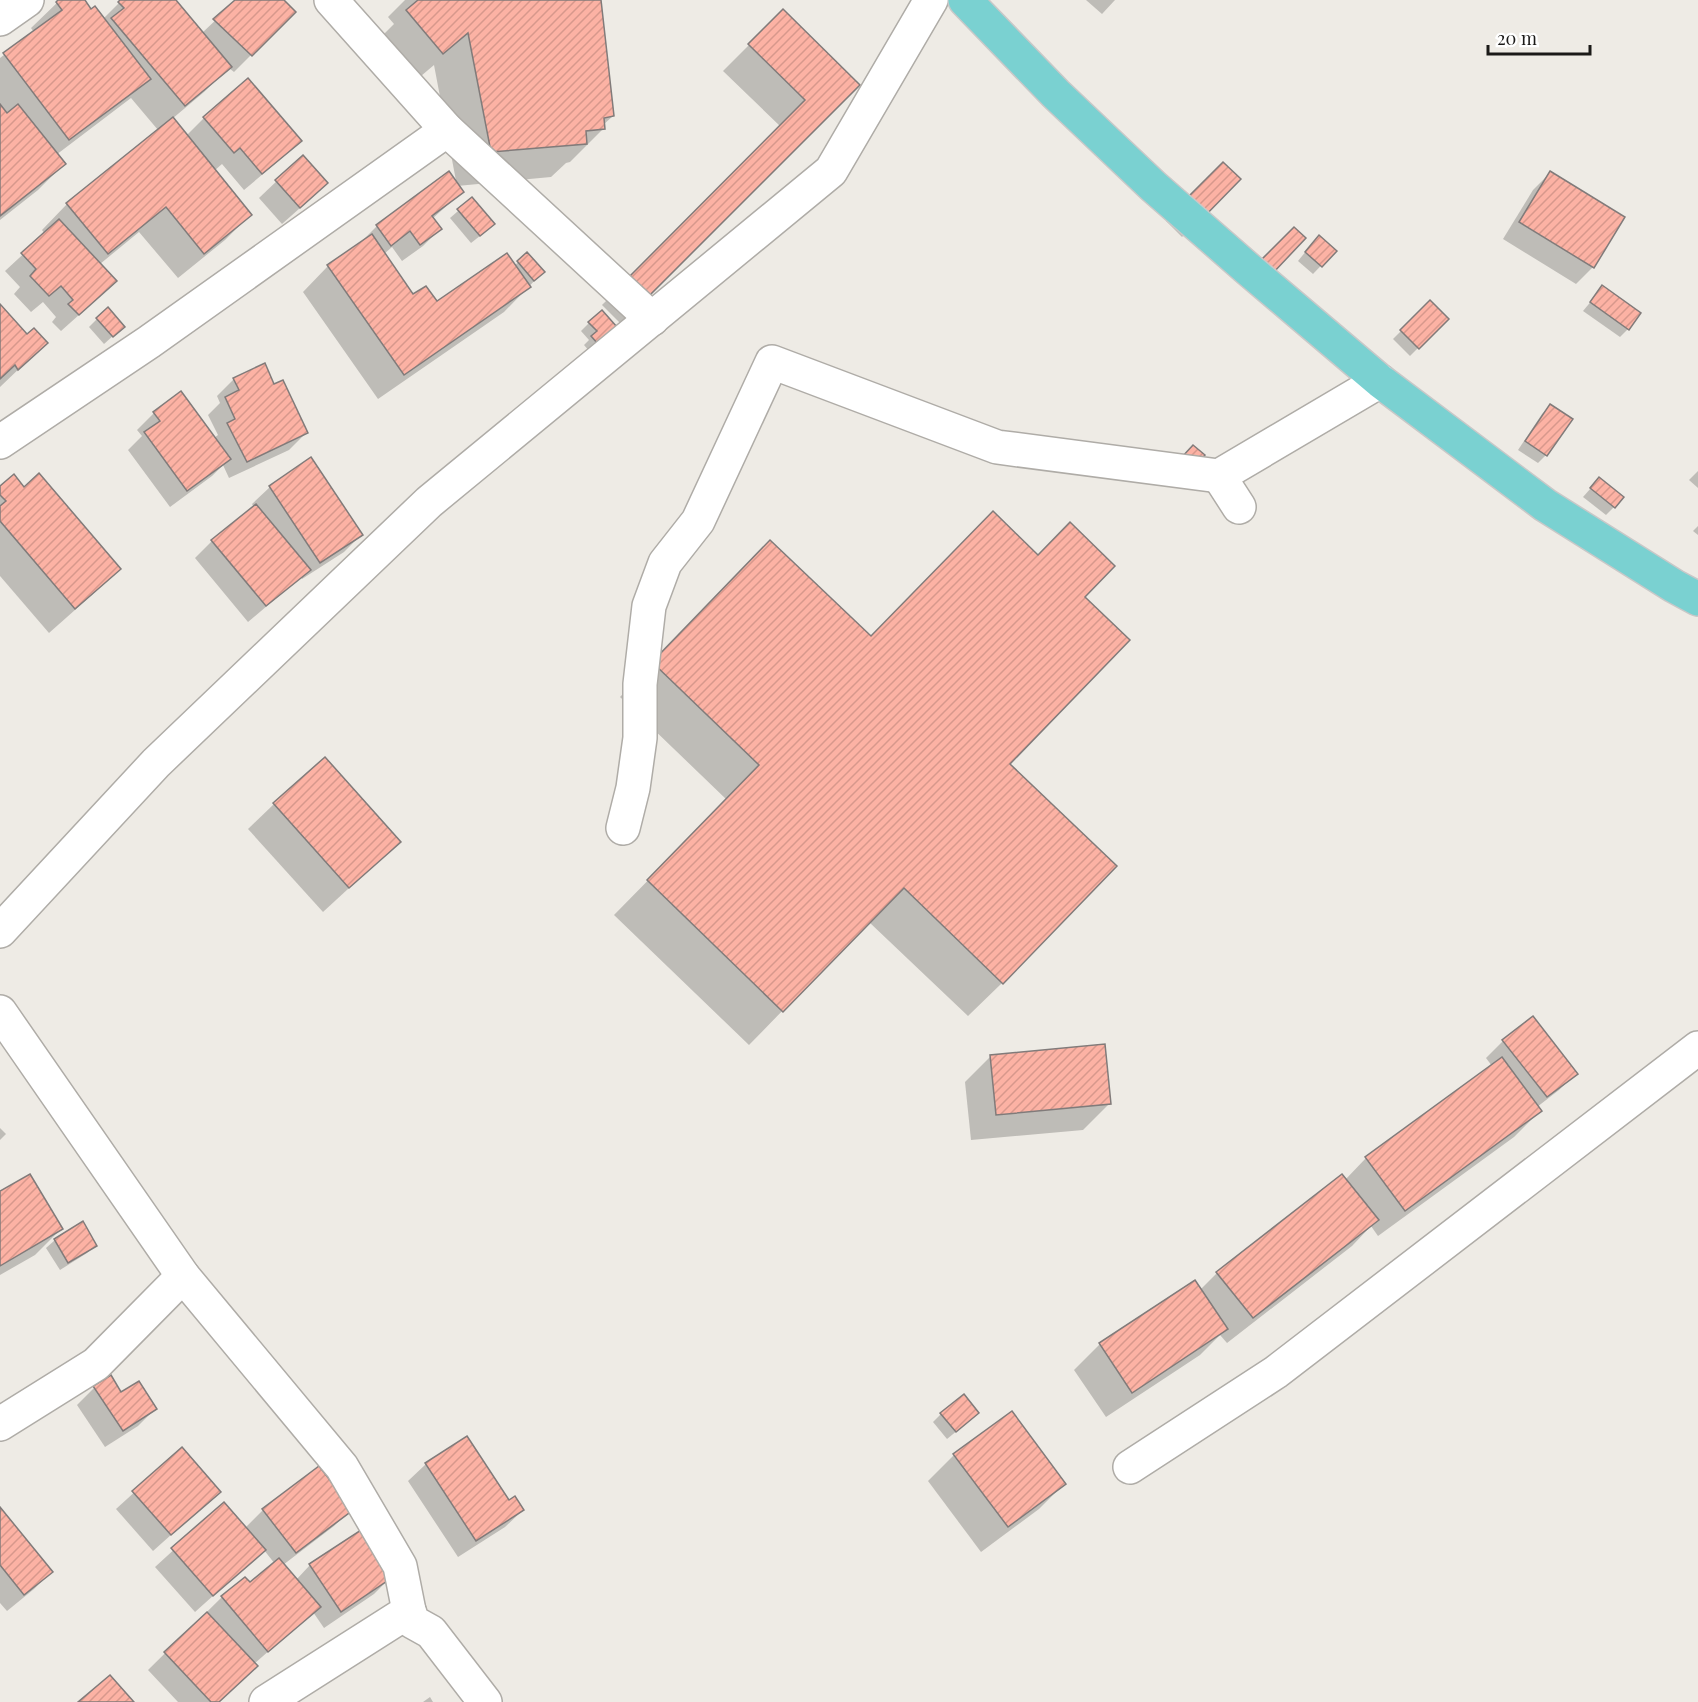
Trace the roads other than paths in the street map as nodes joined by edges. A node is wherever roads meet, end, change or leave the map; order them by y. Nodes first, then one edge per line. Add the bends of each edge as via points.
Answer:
1 (27, 0) edge
2 (331, 0) edge
3 (931, 0) edge
4 (965, 0) edge
5 (0, 19) edge
6 (447, 130) junction
7 (652, 319) junction
8 (1380, 381) junction
9 (0, 442) edge
10 (1219, 476) junction
11 (1239, 507) dead end
12 (1698, 599) edge
13 (623, 828) dead end
14 (0, 930) edge
15 (0, 1012) edge
16 (1698, 1048) edge
17 (183, 1276) junction
18 (0, 1424) edge
19 (1130, 1467) dead end
20 (409, 1611) junction
21 (266, 1702) edge
22 (484, 1702) edge

1 - 5 street
2 - 6 street
3 - 7 street via 831,171
4 - 8 main road via 1153,186
6 - 7 street
6 - 9 street
7 - 14 street via 429,502 156,763
8 - 10 street
8 - 12 main road via 1545,505
10 - 11 street
10 - 13 street via 997,447 772,362 698,521 665,563 649,606 640,684 640,738
15 - 17 street
16 - 19 street via 1276,1372
17 - 18 street via 96,1364
17 - 20 street via 342,1467 400,1566
20 - 21 street
20 - 22 street via 413,1622 431,1632

